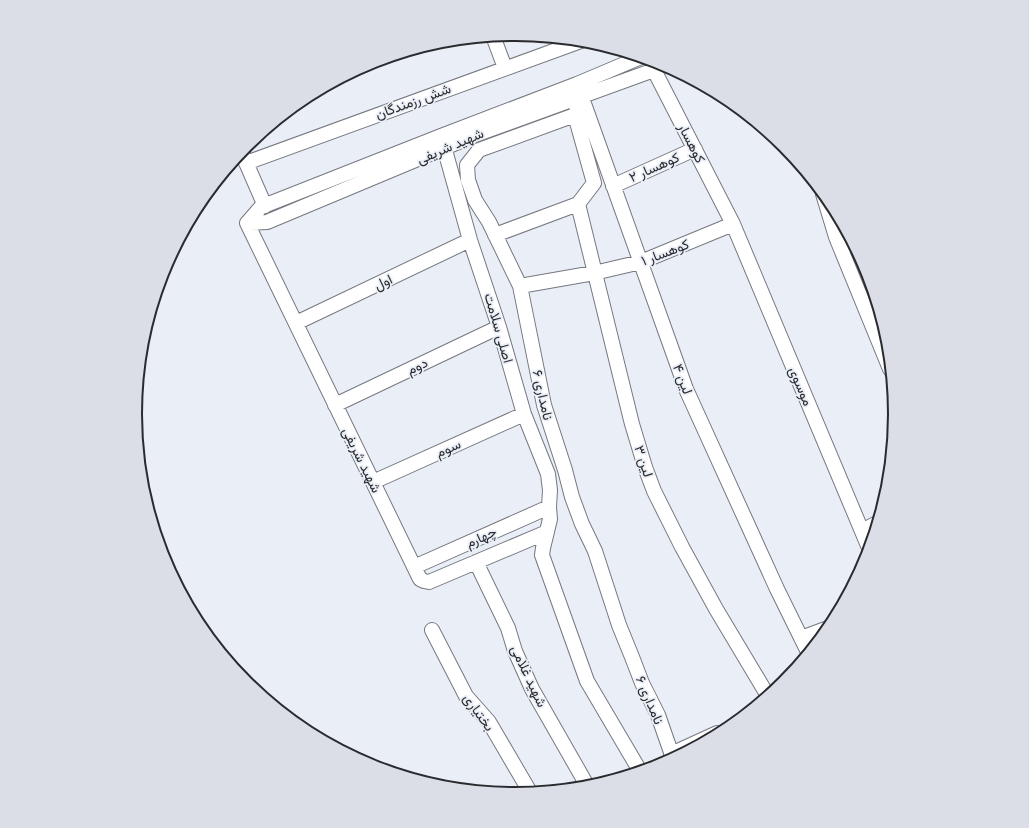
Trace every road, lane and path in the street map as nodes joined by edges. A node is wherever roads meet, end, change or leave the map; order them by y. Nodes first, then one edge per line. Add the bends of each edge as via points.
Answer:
1 (495, 42) edge
2 (568, 45) edge
3 (634, 61) edge
4 (649, 66) edge
5 (505, 68) junction
6 (657, 69) edge
7 (579, 90) junction
8 (575, 115) junction
9 (444, 142) junction
10 (695, 149) junction
11 (244, 157) edge
12 (613, 186) junction
13 (578, 204) junction
14 (264, 206) junction
15 (248, 223) junction
16 (733, 224) junction
17 (838, 228) edge
18 (495, 235) junction
19 (470, 240) junction
20 (846, 246) edge
21 (640, 262) junction
22 (594, 273) junction
23 (520, 286) junction
24 (296, 323) junction
25 (499, 327) junction
26 (880, 341) edge
27 (335, 405) junction
28 (524, 414) junction
29 (373, 482) junction
30 (549, 507) junction
31 (870, 527) edge
32 (862, 531) junction
33 (548, 532) junction
34 (866, 540) edge
35 (476, 562) junction
36 (414, 567) junction
37 (432, 630) dead end
38 (817, 632) edge
39 (801, 638) junction
40 (805, 647) edge
41 (764, 690) edge
42 (671, 753) edge
43 (637, 766) edge
44 (584, 780) edge
45 (527, 786) edge

1 - 5 street
2 - 5 street, شش رزمندگان
3 - 7 street, شهید شریفی
4 - 7 street, شهید شریفی
5 - 11 street, شش رزمندگان
6 - 10 street, کوهسار
7 - 8 street
7 - 9 street, شهید شریفی via 475,135
7 - 12 street, لین ۴
8 - 13 street via 594,183
8 - 18 street, نامداری ۶ via 479,150 467,165 468,180 475,200
9 - 14 street, شهید شریفی
9 - 15 street, شهید شریفی via 267,222
9 - 19 street, اصلی سلامت
10 - 12 street, کوهسار ۲
10 - 16 street, کوهسار
11 - 14 street
12 - 21 street, لین ۴
13 - 18 street
13 - 22 street, لین ۳
14 - 15 street, شهید شریفی via 260,207
15 - 24 street, شهید شریفی
16 - 21 street, کوهسار ۱
16 - 32 street, موسوی
17 - 20 street
18 - 23 street, نامداری ۶
19 - 24 street, اول
19 - 25 street, اصلی سلامت
20 - 26 street
21 - 22 street, کوهسار ۱
21 - 39 street, لین ۴ via 686,389
22 - 23 street, کوهسار ۱
22 - 41 street, لین ۳ via 638,445 654,491 682,548
23 - 42 street, نامداری ۶ via 544,405 572,497 595,551 619,626 658,716
24 - 27 street, شهید شریفی
25 - 27 street, دوم
25 - 28 street, اصلی سلامت
27 - 29 street, شهید شریفی
28 - 29 street, سوم
28 - 30 street, اصلی سلامت via 548,474
29 - 36 street, شهید شریفی
30 - 33 street, اصلی سلامت
30 - 36 street, چهارم
31 - 32 street
32 - 34 street, موسوی
33 - 35 street, شهید شریفی
33 - 43 street, اصلی سلامت via 542,555 587,681
35 - 36 street, شهید شریفی via 429,582 420,579
35 - 44 street, شهید غلامی via 508,628 532,689
37 - 45 street, بختیاری via 464,691 490,722
38 - 39 street
39 - 40 street, لین ۴

